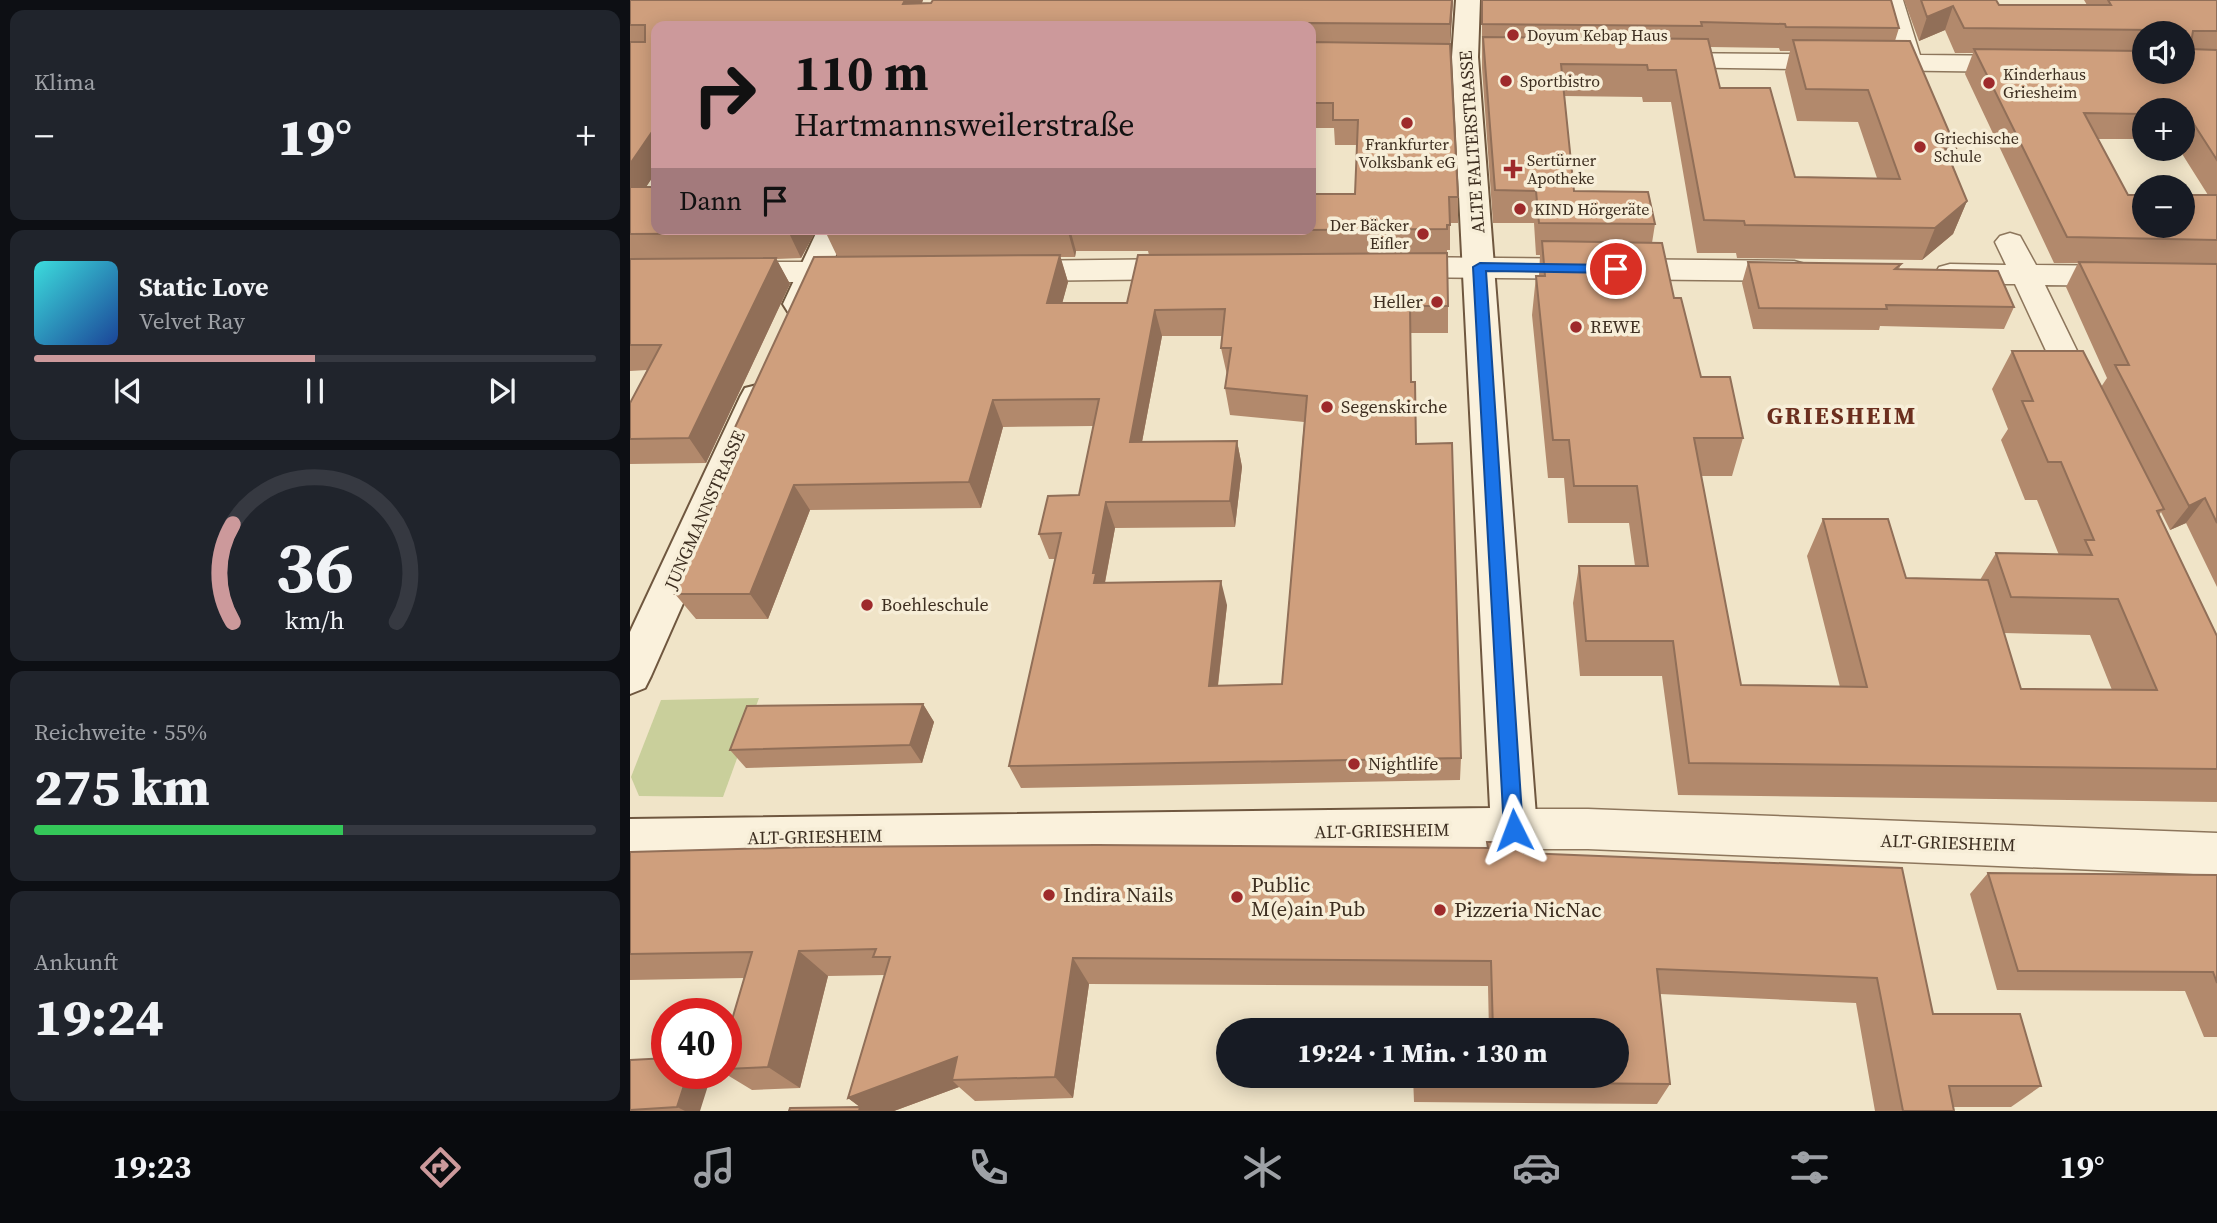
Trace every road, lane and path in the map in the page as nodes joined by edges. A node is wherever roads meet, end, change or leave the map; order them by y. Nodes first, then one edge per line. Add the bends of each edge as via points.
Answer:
1 (1468, 0) edge
2 (1891, 0) edge
3 (1638, 59) edge
4 (1910, 63) junction
5 (2047, 64) edge
6 (830, 235) edge
7 (2010, 242) dead end
8 (1480, 267) junction
9 (1376, 268) edge
10 (1211, 269) edge
11 (992, 271) edge
12 (630, 272) edge
13 (813, 272) junction
14 (868, 272) edge
15 (1828, 272) edge
16 (1926, 273) edge
17 (2023, 275) junction
18 (2217, 277) edge
19 (785, 335) edge
20 (768, 373) edge
21 (2096, 422) edge
22 (630, 676) edge
23 (1514, 830) junction
24 (630, 840) edge
25 (2217, 854) edge

1 - 8 street, ALTE FALTERSTRASSE via 1466,57
2 - 4 street
3 - 4 street
4 - 5 street
6 - 13 street
7 - 17 street
8 - 9 street
8 - 15 street
8 - 23 street, ALTE FALTERSTRASSE
10 - 11 street
12 - 13 street
13 - 14 street
13 - 19 street
16 - 17 street
17 - 18 street
17 - 21 street
20 - 22 street, JUNGMANNSTRASSE
23 - 24 street, ALT-GRIESHEIM
23 - 25 street, ALT-GRIESHEIM

